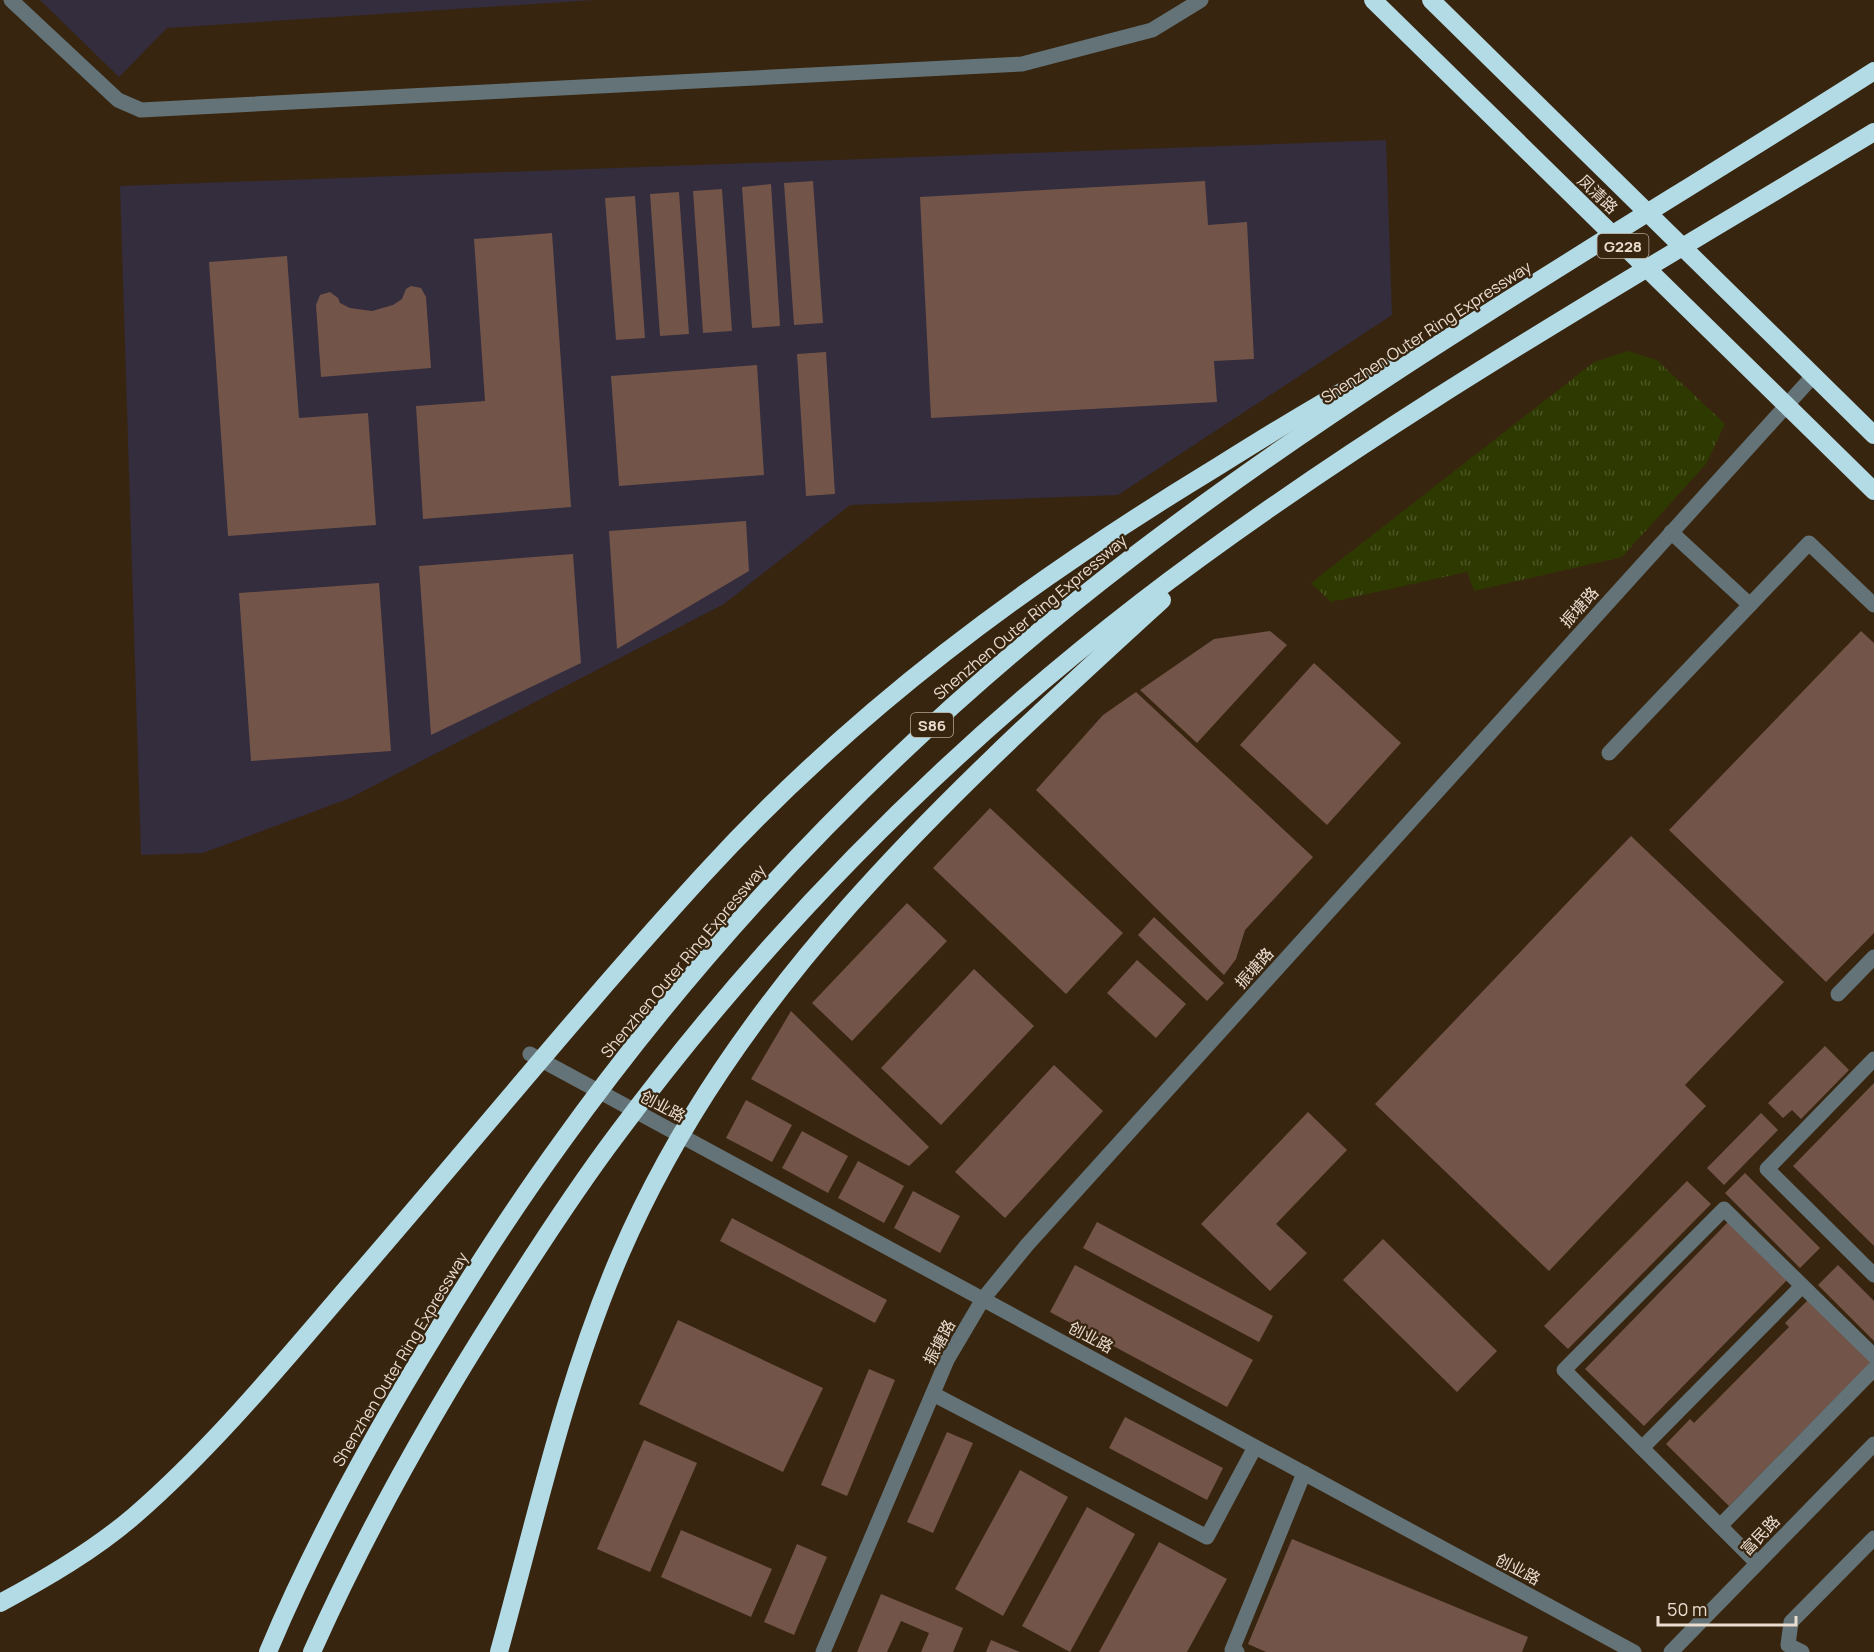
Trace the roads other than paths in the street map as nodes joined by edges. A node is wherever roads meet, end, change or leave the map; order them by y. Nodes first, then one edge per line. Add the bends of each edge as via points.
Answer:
1 (11, 0) edge
2 (1201, 0) edge
3 (1373, 0) edge
4 (1431, 0) edge
5 (1874, 71) edge
6 (1874, 132) edge
7 (1487, 314) junction
8 (1814, 375) junction
9 (1786, 405) junction
10 (1874, 435) edge
11 (1874, 491) edge
12 (1671, 532) junction
13 (1235, 533) junction
14 (1750, 605) junction
15 (1874, 605) edge
16 (1610, 753) dead end
17 (1874, 957) edge
18 (1838, 994) dead end
19 (530, 1054) dead end
20 (1874, 1059) edge
21 (1874, 1275) edge
22 (1802, 1286) junction
23 (983, 1299) junction
24 (1874, 1356) edge
25 (1874, 1369) edge
26 (933, 1394) junction
27 (1255, 1447) junction
28 (1873, 1447) edge
29 (1642, 1448) junction
30 (1304, 1473) junction
31 (1720, 1526) junction
32 (1874, 1538) edge
33 (1757, 1563) junction
34 (0, 1603) edge
35 (268, 1652) edge
36 (312, 1652) edge
37 (499, 1652) edge
38 (823, 1652) edge
39 (1236, 1652) edge
40 (1634, 1652) edge
41 (1671, 1652) edge
42 (1802, 1652) edge

1 - 2 street via 118,100 141,110 1023,64 1152,30
3 - 9 highway, 凤清路 / G228
4 - 8 highway, 凤清路 / G228
5 - 7 highway, Shenzhen Outer Ring Expressway / S86, bridge
6 - 13 highway, S86, bridge via 1457,387
7 - 34 highway, bridge via 1341,391 1126,522 990,617 891,695 795,781 705,873 302,1339 179,1474 110,1535
7 - 35 highway, Shenzhen Outer Ring Expressway / S86, bridge via 1279,451 1079,599 927,729 759,898 597,1094 488,1250 358,1466
8 - 9 street, 振塘路
8 - 10 highway, 凤清路 / G228
9 - 11 highway, 凤清路 / G228
9 - 12 street, 振塘路
12 - 14 street
12 - 23 street, 振塘路
13 - 36 highway, S86, bridge via 1097,637 966,748 841,870 724,1000 615,1137 547,1233 483,1334 400,1475
13 - 37 highway, bridge via 1069,685 890,860 796,967 713,1082 643,1204 598,1308 554,1441
14 - 15 street via 1809,543
14 - 16 street
17 - 18 street
19 - 23 street, 创业路
20 - 21 street via 1767,1169
22 - 24 street
22 - 29 street
22 - 29 street via 1724,1209 1564,1370
23 - 26 street, 振塘路 via 947,1360
23 - 27 street, 创业路
25 - 31 street
26 - 27 street via 1207,1537
26 - 38 street, 振塘路
27 - 30 street, 创业路
28 - 33 street, 富民路
29 - 31 street
30 - 39 street via 1232,1650
30 - 40 street, 创业路
31 - 33 street
32 - 42 street via 1791,1622 1788,1645
33 - 41 street, 富民路

